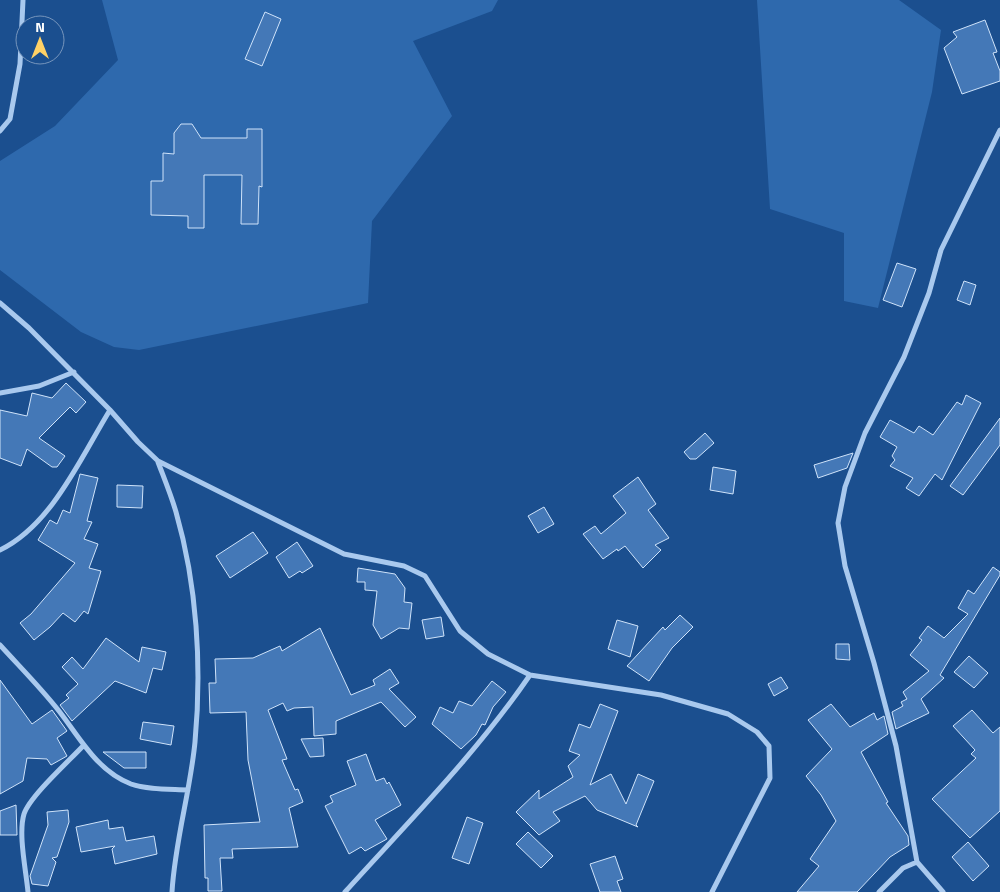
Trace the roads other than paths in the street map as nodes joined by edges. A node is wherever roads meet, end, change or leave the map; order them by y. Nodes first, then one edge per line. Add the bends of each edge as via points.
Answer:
1 (23, 0) edge
2 (1000, 130) edge
3 (0, 131) edge
4 (0, 303) edge
5 (74, 372) junction
6 (0, 393) edge
7 (110, 410) junction
8 (158, 461) junction
9 (0, 550) edge
10 (0, 645) edge
11 (530, 675) junction
12 (83, 746) junction
13 (188, 790) junction
14 (917, 862) junction
15 (28, 892) edge
16 (172, 892) edge
17 (345, 892) edge
18 (712, 892) edge
19 (879, 892) edge
20 (943, 892) edge

1 - 3 street via 20,64 10,120
2 - 14 street via 941,250 929,293 904,357 865,433 844,487 838,523 844,566 896,746
4 - 5 street
5 - 6 street via 39,386
5 - 7 street
7 - 8 street
7 - 9 street via 44,515 33,528
8 - 11 street via 344,554 404,566 425,576 460,631 488,654
8 - 13 street via 183,537 196,631 195,733
10 - 12 street via 59,711
11 - 17 street via 500,720 408,826
11 - 18 street via 660,695 728,714 757,732 769,746 770,778
12 - 13 street via 110,773 131,784
12 - 15 street via 34,799 24,815
13 - 16 street via 177,840
14 - 19 street via 903,868
14 - 20 street

